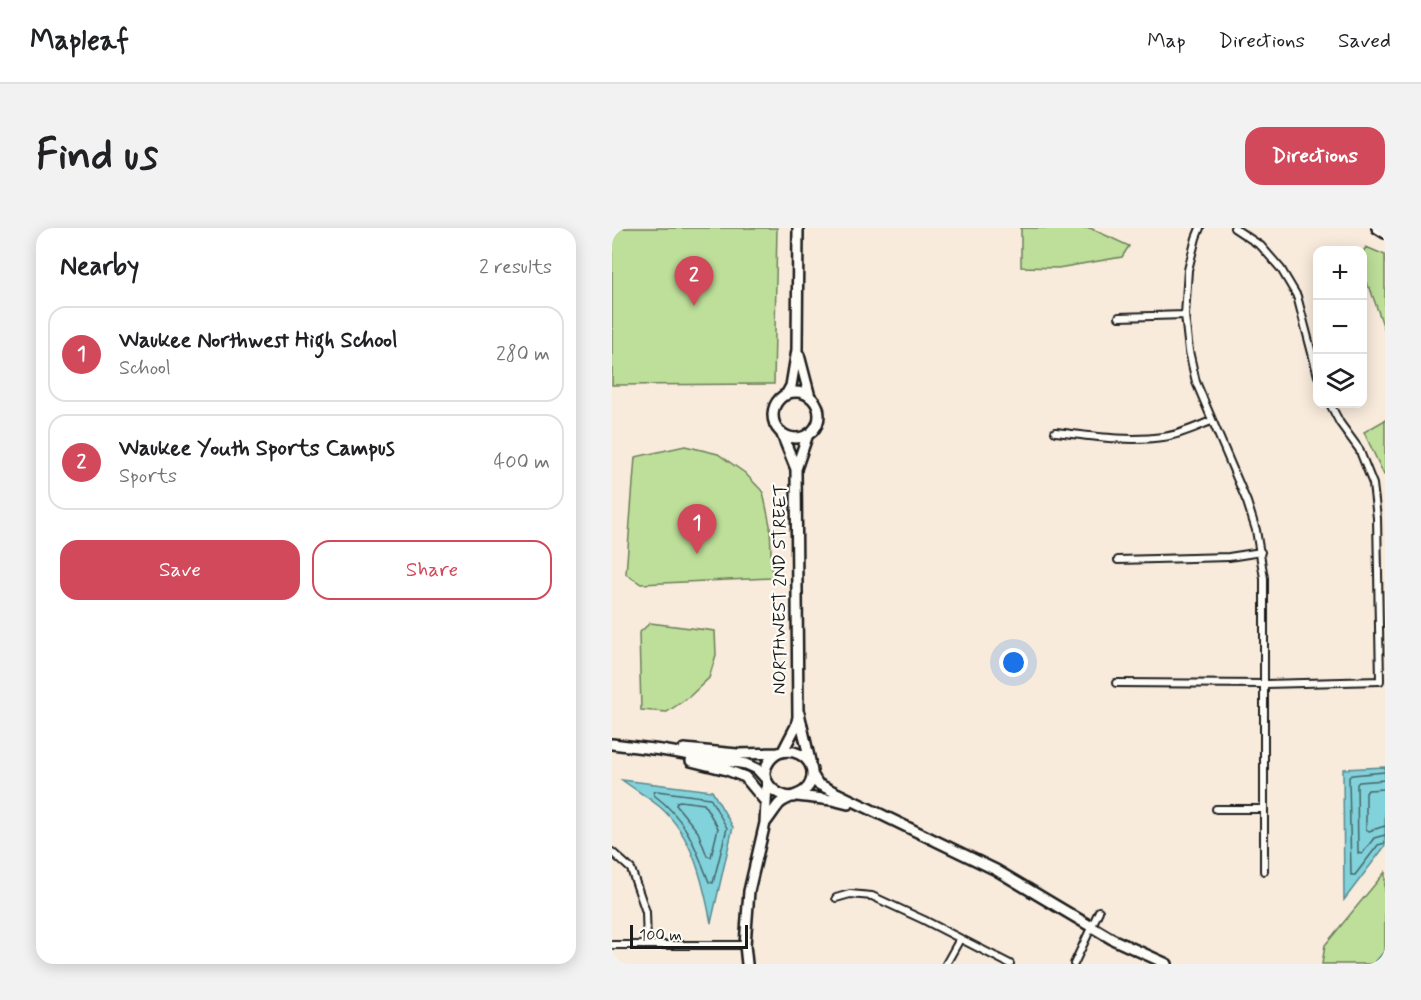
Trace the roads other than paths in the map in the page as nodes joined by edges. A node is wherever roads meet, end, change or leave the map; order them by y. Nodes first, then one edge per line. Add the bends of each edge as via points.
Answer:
1 (798, 228) edge
2 (1200, 228) edge
3 (1234, 228) edge
4 (1377, 228) edge
5 (1385, 232) edge
6 (1185, 315) junction
7 (1119, 317) dead end
8 (797, 350) junction
9 (1313, 360) edge
10 (786, 395) junction
11 (810, 397) junction
12 (1332, 408) edge
13 (1211, 421) junction
14 (780, 430) junction
15 (1055, 432) dead end
16 (808, 434) junction
17 (796, 469) junction
18 (1261, 552) junction
19 (1118, 560) dead end
20 (1116, 683) dead end
21 (1265, 684) junction
22 (798, 708) junction
23 (612, 744) edge
24 (661, 750) junction
25 (781, 752) junction
26 (812, 772) junction
27 (767, 781) junction
28 (795, 796) junction
29 (765, 801) junction
30 (1216, 809) dead end
31 (1263, 809) junction
32 (880, 815) junction
33 (765, 823) junction
34 (612, 852) edge
35 (1264, 871) dead end
36 (836, 898) dead end
37 (1099, 911) dead end
38 (1091, 928) junction
39 (960, 939) junction
40 (647, 944) junction
41 (612, 945) edge
42 (745, 945) junction
43 (747, 964) edge
44 (946, 964) edge
45 (1010, 964) edge
46 (1074, 964) edge
47 (1167, 964) edge

1 - 8 street, NORTHWEST 2ND STREET
2 - 6 street via 1188,270
3 - 9 street via 1261,246 1281,269 1297,296
4 - 5 street
6 - 7 street
6 - 13 street via 1196,382
8 - 10 street, NORTHWEST 2ND STREET
8 - 11 street, NORTHWEST 2ND STREET
10 - 11 street via 801,393
10 - 14 street, NORTHWEST 2ND STREET via 774,413
11 - 16 street, NORTHWEST 2ND STREET via 819,413 816,427
12 - 21 street via 1359,449 1373,484 1380,681
13 - 15 street via 1165,437 1137,439
13 - 18 street via 1247,502
14 - 16 street via 790,437
14 - 17 street, NORTHWEST 2ND STREET
16 - 17 street, NORTHWEST 2ND STREET
17 - 22 street, NORTHWEST 2ND STREET
18 - 19 street via 1229,557
18 - 21 street
20 - 21 street
21 - 31 street
22 - 25 street, NORTHWEST 2ND STREET via 796,726
22 - 26 street, NORTHWEST 2ND STREET
23 - 24 street
24 - 25 street
24 - 27 street via 746,764 757,769
24 - 29 street via 739,774 751,782
25 - 26 street via 804,756
25 - 27 street via 766,767
26 - 28 street via 809,786
26 - 32 street via 818,784
27 - 28 street via 778,794
27 - 29 street
28 - 32 street via 832,800
28 - 33 street via 779,804
29 - 33 street
30 - 31 street
31 - 35 street
32 - 38 street via 996,870
33 - 42 street via 749,891
34 - 40 street via 631,869 646,912
36 - 39 street via 850,894 872,896
37 - 38 street
38 - 46 street
38 - 47 street
39 - 44 street
39 - 45 street
40 - 41 street
40 - 42 street
42 - 43 street

